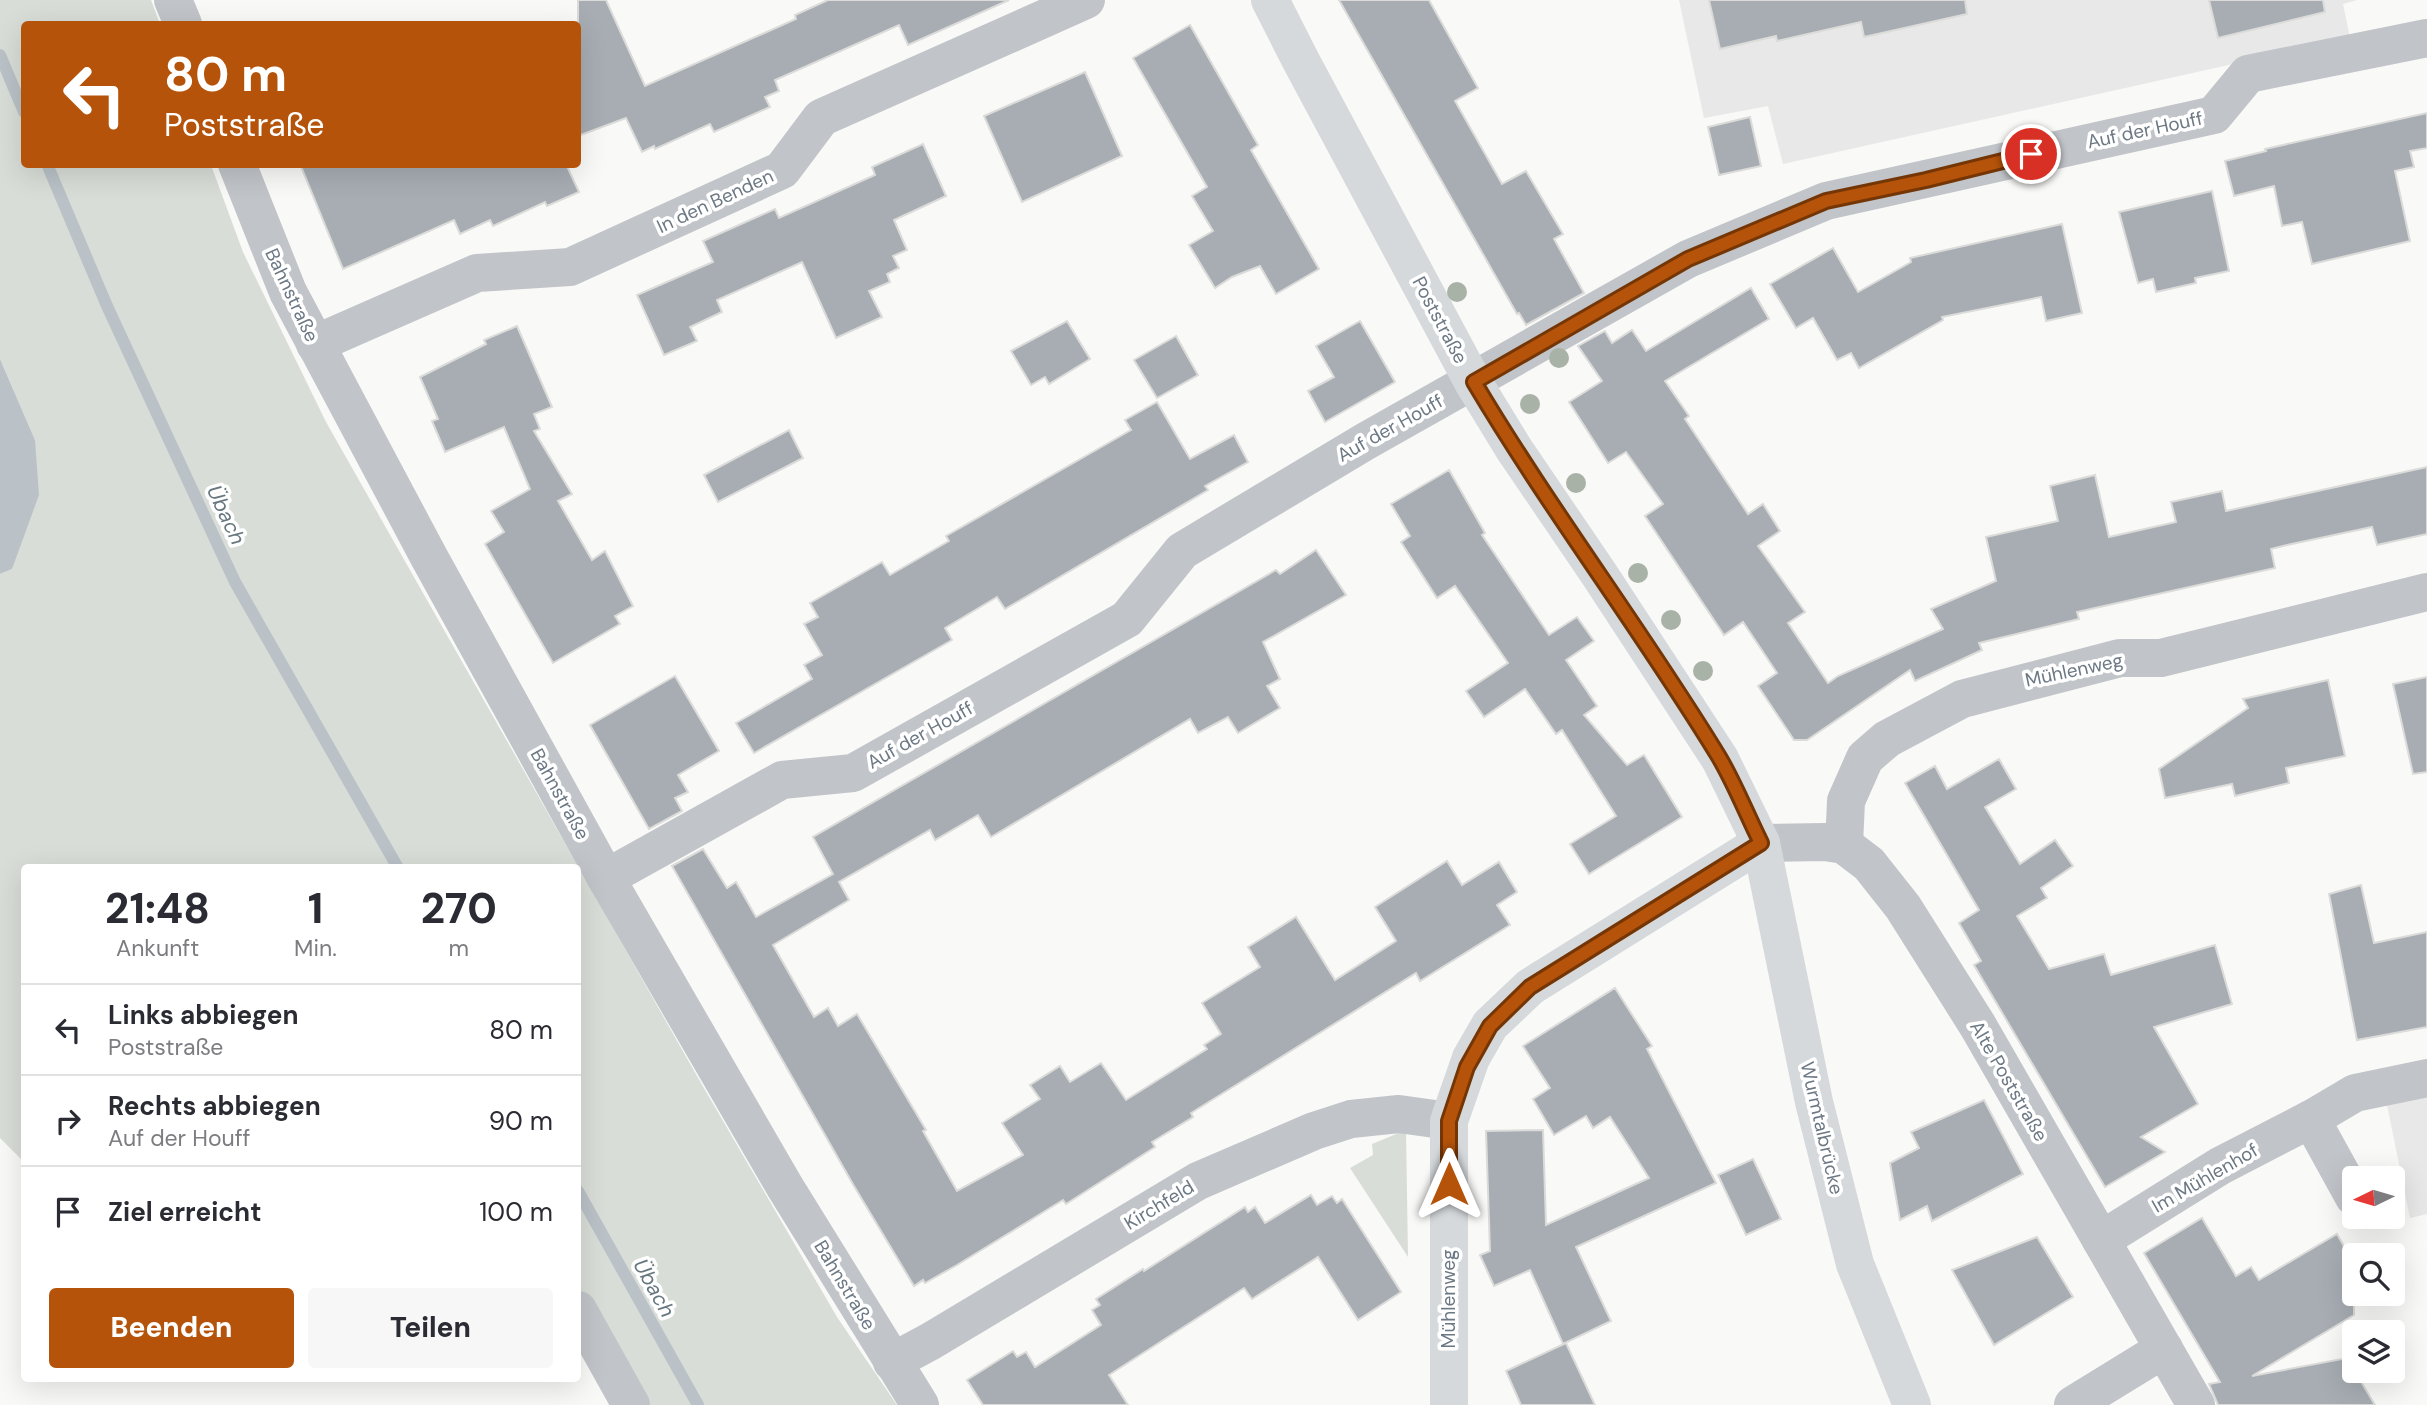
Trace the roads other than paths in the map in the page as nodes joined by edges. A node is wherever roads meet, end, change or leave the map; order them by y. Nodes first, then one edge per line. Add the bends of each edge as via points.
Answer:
1 (173, 0) edge
2 (1086, 0) edge
3 (1270, 0) edge
4 (182, 21) edge
5 (2427, 38) edge
6 (239, 168) edge
7 (315, 344) junction
8 (1474, 382) junction
9 (2427, 593) edge
10 (1761, 843) junction
11 (1843, 845) junction
12 (606, 878) junction
13 (2427, 1079) edge
14 (2311, 1119) junction
15 (1449, 1121) junction
16 (2342, 1175) edge
17 (2101, 1240) junction
18 (581, 1315) edge
19 (2164, 1349) junction
20 (892, 1362) junction
21 (631, 1405) edge
22 (920, 1405) edge
23 (1449, 1405) edge
24 (1912, 1405) edge
25 (2073, 1405) edge
26 (2196, 1405) edge

1 - 4 street
2 - 7 street, In den Benden via 821,118 782,170 570,267 477,273
3 - 8 main road, Poststraße
5 - 8 street, Auf der Houff via 2248,74 2214,115 1826,201 1688,259
6 - 7 street, Bahnstraße via 288,292
7 - 12 street, Bahnstraße
8 - 10 main road, Poststraße via 1720,759
8 - 12 street, Auf der Houff via 1182,551 1127,620 853,773 782,780
9 - 11 street, Mühlenweg via 2161,658 2120,657 1962,699 1887,740 1866,758 1846,801
10 - 11 street
10 - 15 main road, Mühlenweg via 1530,987 1490,1026 1467,1067
10 - 24 main road, Wurmtalbrücke via 1814,1102 1855,1264
11 - 17 street, Alte Poststraße via 1869,864 1903,907
12 - 20 street, Bahnstraße
13 - 14 street, Im Mühlenhof via 2355,1093
14 - 16 street
14 - 17 street, Im Mühlenhof via 2220,1166
15 - 20 street, Kirchfeld via 1399,1114 1350,1119 1198,1181
15 - 23 main road, Mühlenweg
17 - 19 street, Alte Poststraße
18 - 21 street
19 - 25 street
19 - 26 street, Alte Poststraße
20 - 22 street, Bahnstraße

